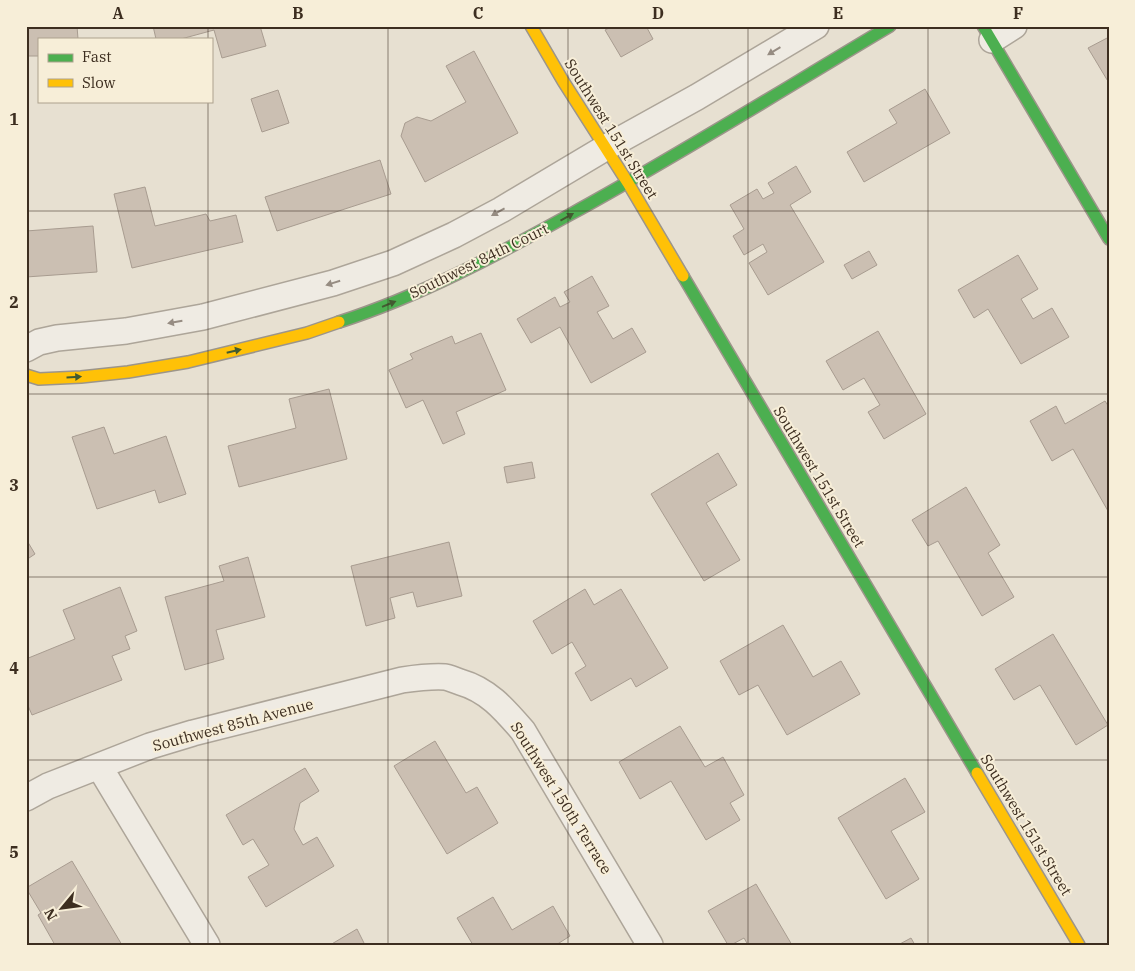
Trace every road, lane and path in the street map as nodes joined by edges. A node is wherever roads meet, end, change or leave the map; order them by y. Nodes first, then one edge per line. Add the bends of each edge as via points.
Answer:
1 (531, 26) edge
2 (816, 26) edge
3 (890, 26) edge
4 (1014, 26) edge
5 (988, 33) edge
6 (605, 148) junction
7 (628, 183) junction
8 (1109, 239) edge
9 (26, 350) edge
10 (26, 375) edge
11 (447, 678) joint
12 (99, 766) junction
13 (26, 798) edge
14 (207, 945) edge
15 (650, 945) edge
16 (1079, 945) edge

1 - 6 street, Southwest 151st Street
2 -> 6 street
3 - 7 street, Southwest 84th Court
4 - 5 street
5 - 8 street
6 - 7 street, Southwest 151st Street
6 -> 9 street via 493,214 394,263 333,283 203,317 126,331 57,338 38,342
10 -> 7 street, Southwest 84th Court via 39,379 128,372 188,362 307,333 362,315 477,265
7 - 16 street, Southwest 151st Street
11 - 12 street, Southwest 85th Avenue via 402,680 368,688 193,733
11 - 15 street, Southwest 150th Terrace via 472,685 490,696 522,731
12 - 13 street, Southwest 85th Avenue
12 - 14 street

